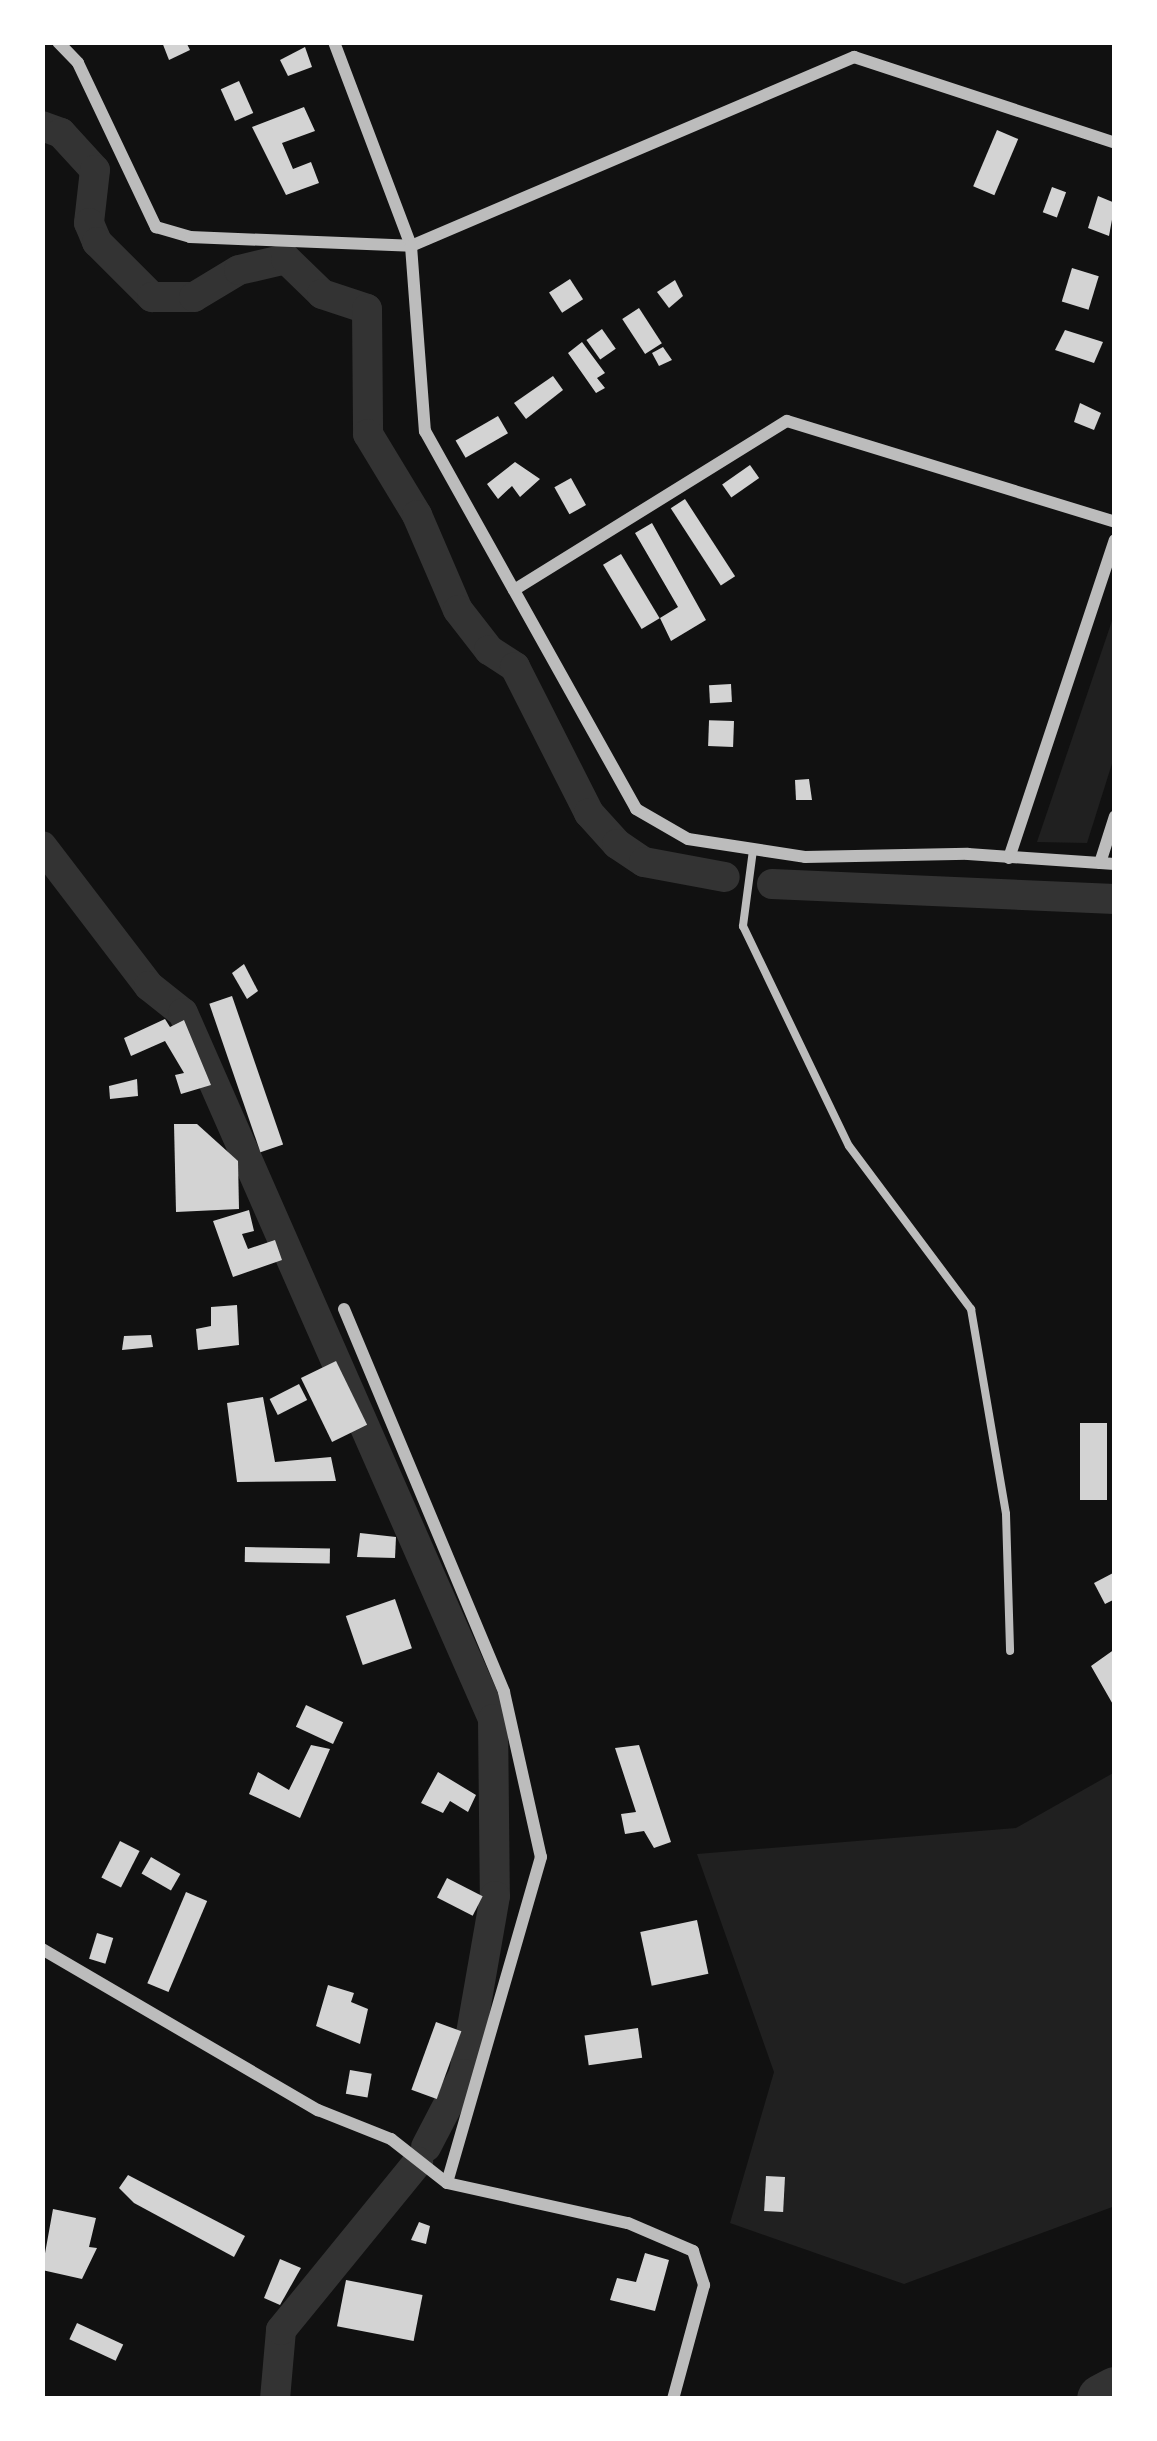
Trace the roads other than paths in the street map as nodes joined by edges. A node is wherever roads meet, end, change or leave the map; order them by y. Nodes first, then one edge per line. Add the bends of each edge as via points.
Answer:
1 (58, 42) edge
2 (334, 42) edge
3 (855, 49) edge
4 (1115, 143) edge
5 (411, 246) junction
6 (1115, 522) edge
7 (1115, 540) edge
8 (514, 590) junction
9 (1115, 816) edge
10 (753, 849) junction
11 (1010, 858) junction
12 (1108, 864) edge
13 (344, 1309) dead end
14 (1010, 1651) dead end
15 (42, 1949) edge
16 (447, 2183) junction
17 (673, 2399) edge

1 - 5 street via 78,63 156,226 190,237
2 - 5 street
3 - 4 street
3 - 5 street
5 - 8 street via 425,431
6 - 8 street via 787,421
7 - 11 street
8 - 10 street via 636,809 688,839
9 - 12 street
10 - 11 street via 806,857
10 - 14 lane via 743,926 849,1146 971,1309 1006,1514
11 - 12 street
13 - 16 street via 505,1692 541,1858
15 - 16 street via 318,2110 391,2139
16 - 17 street via 628,2223 694,2251 704,2285

